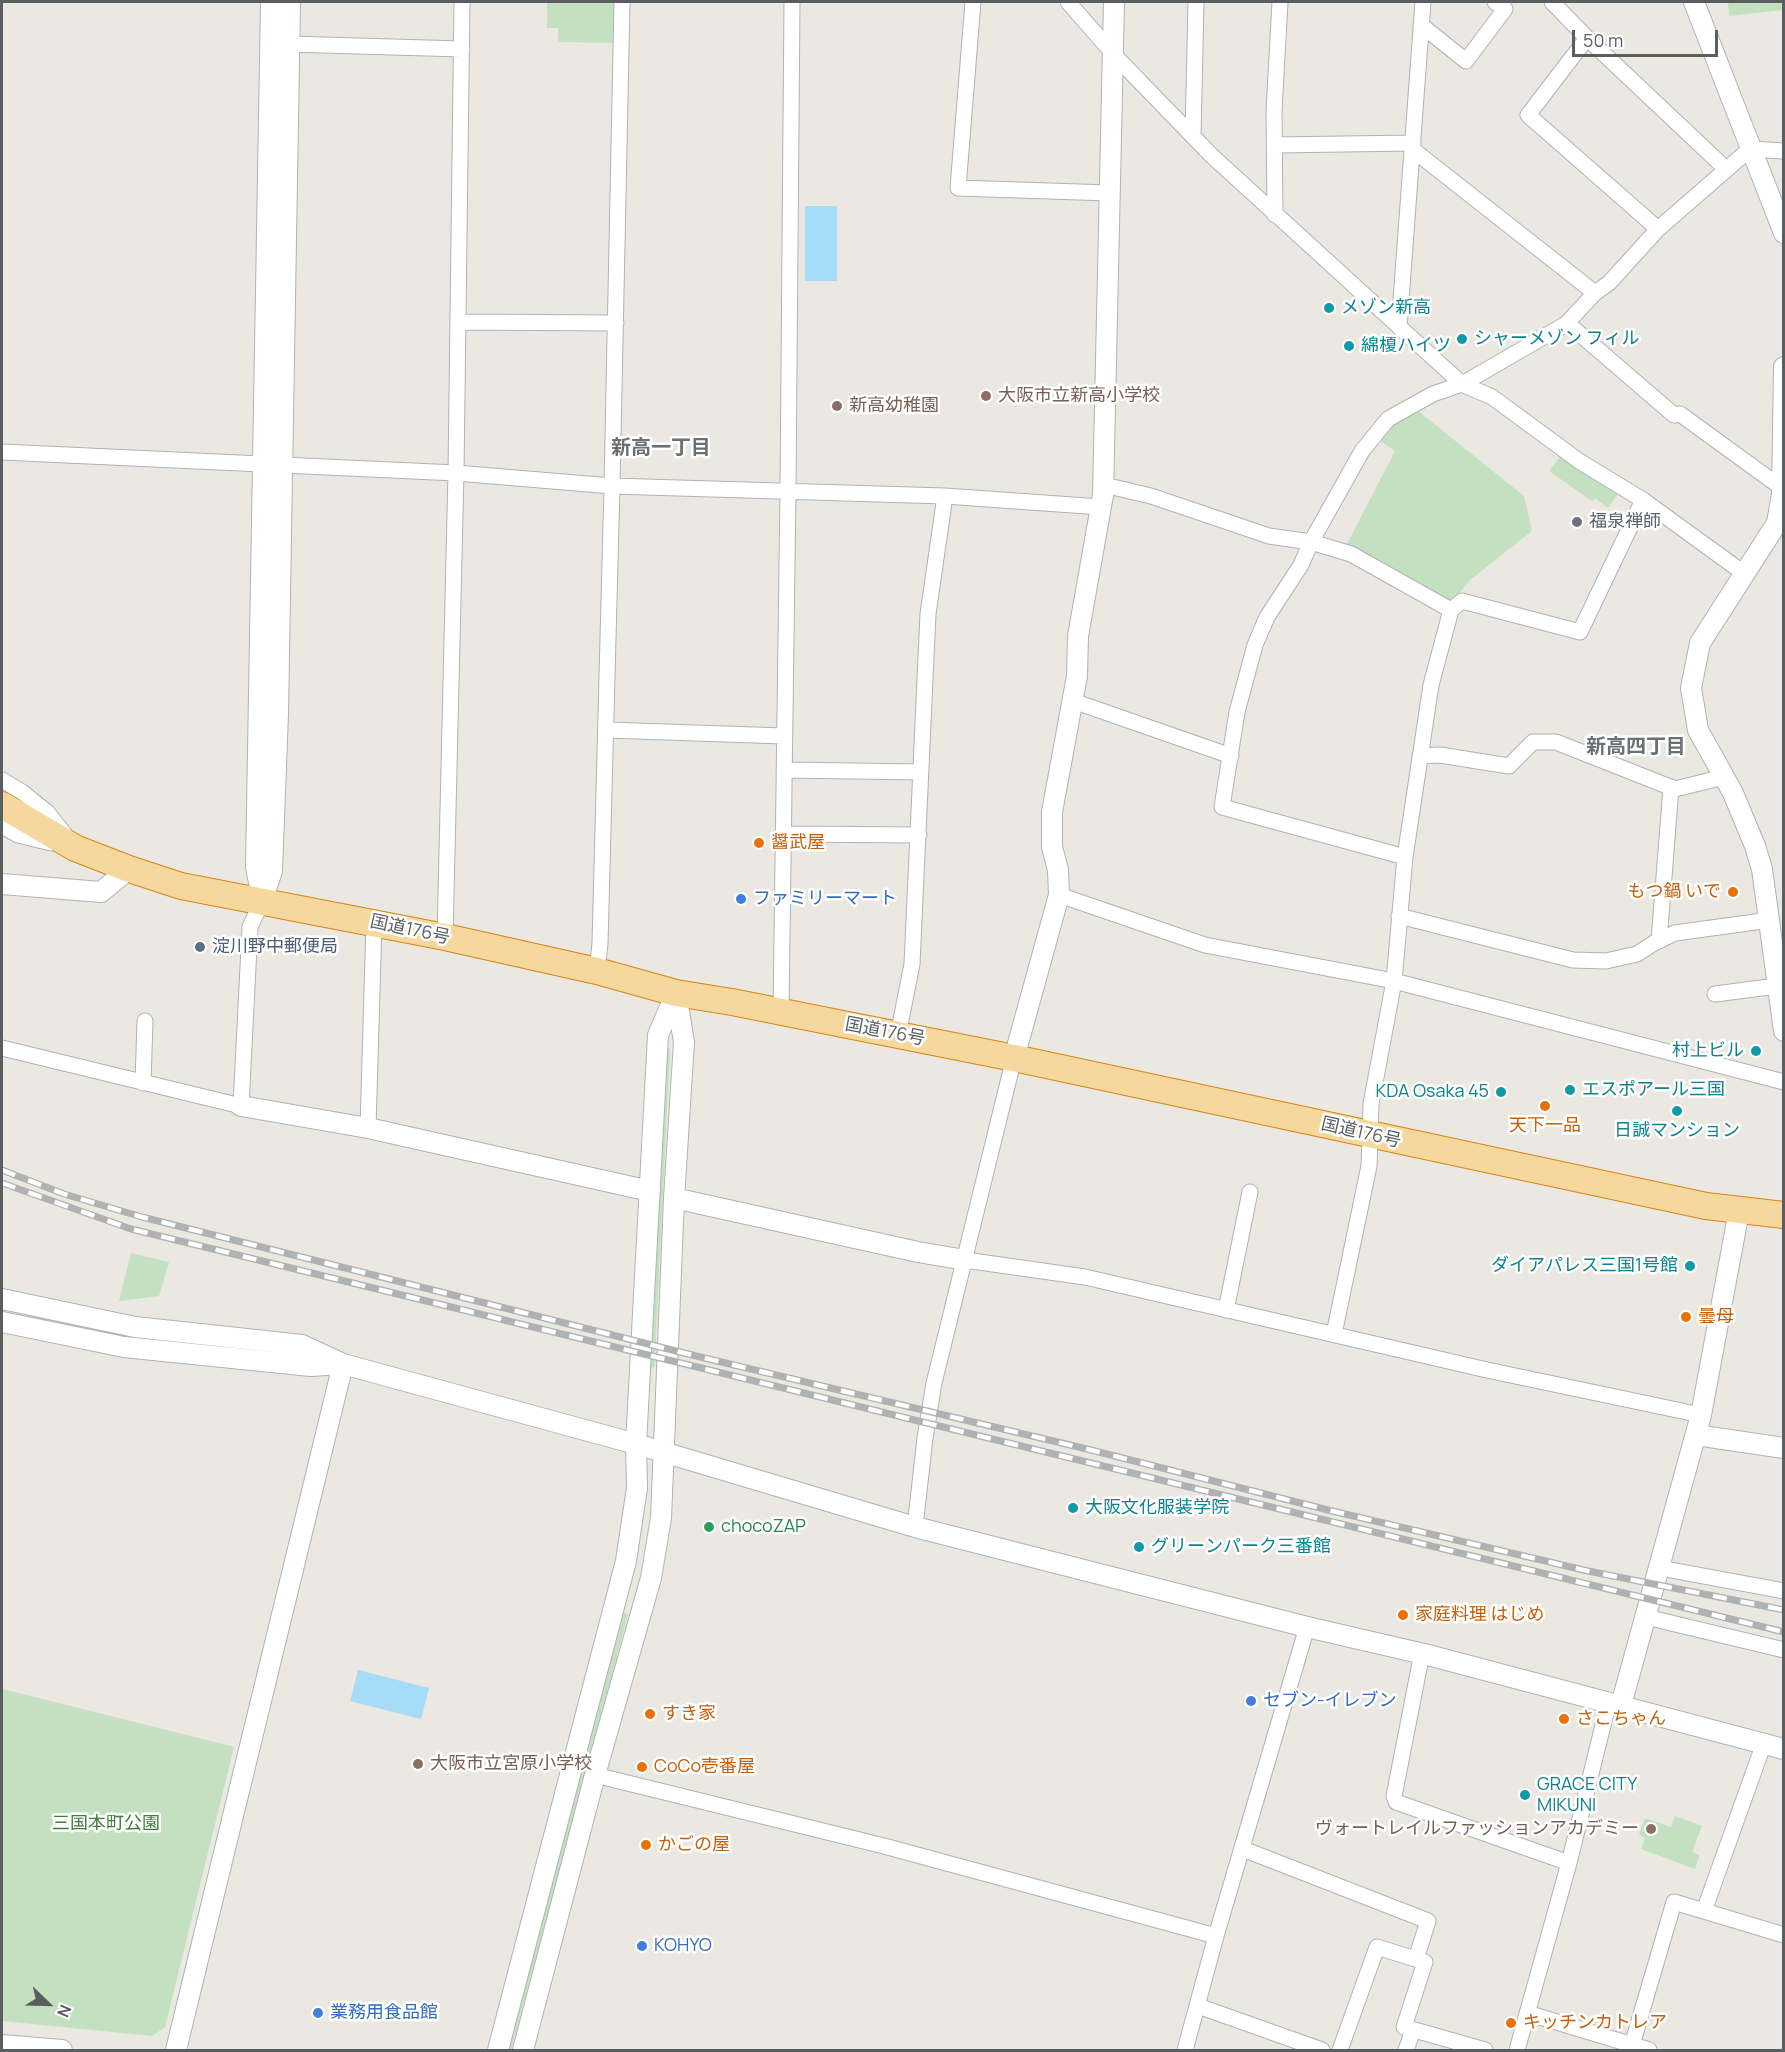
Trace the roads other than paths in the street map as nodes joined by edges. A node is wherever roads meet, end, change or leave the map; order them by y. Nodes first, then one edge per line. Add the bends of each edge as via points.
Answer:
1 (271, 2) edge
2 (290, 2) edge
3 (462, 2) edge
4 (622, 2) edge
5 (792, 2) edge
6 (973, 2) edge
7 (1068, 2) edge
8 (1114, 2) edge
9 (1196, 2) edge
10 (1280, 2) edge
11 (1423, 2) edge
12 (1495, 2) edge
13 (1554, 2) edge
14 (1694, 2) edge
15 (1421, 25) junction
16 (1587, 38) junction
17 (289, 44) junction
18 (462, 49) junction
19 (1113, 50) junction
20 (1193, 136) junction
21 (1275, 145) junction
22 (1412, 146) junction
23 (1750, 149) junction
24 (1784, 151) edge
25 (1726, 170) junction
26 (1110, 193) junction
27 (1275, 214) junction
28 (1658, 229) junction
29 (1784, 233) edge
30 (1595, 293) junction
31 (458, 322) junction
32 (616, 323) junction
33 (1566, 324) junction
34 (1399, 327) junction
35 (1784, 367) edge
36 (1462, 384) junction
37 (2, 452) edge
38 (273, 464) junction
39 (456, 473) junction
40 (1104, 485) junction
41 (612, 486) junction
42 (1782, 488) junction
43 (788, 490) junction
44 (945, 496) junction
45 (1643, 500) junction
46 (1101, 507) junction
47 (1311, 542) junction
48 (1746, 574) junction
49 (1452, 610) junction
50 (1073, 701) junction
51 (606, 730) junction
52 (784, 736) junction
53 (1231, 756) junction
54 (1420, 756) junction
55 (784, 770) junction
56 (921, 772) junction
57 (1724, 777) junction
58 (2, 780) edge
59 (1671, 787) junction
60 (2, 805) edge
61 (2, 826) edge
62 (783, 834) junction
63 (919, 835) junction
64 (75, 848) junction
65 (1405, 857) junction
66 (129, 869) junction
67 (2, 884) edge
68 (1059, 895) junction
69 (262, 901) junction
70 (1399, 916) junction
71 (1770, 920) junction
72 (374, 922) junction
73 (445, 937) junction
74 (1659, 941) junction
75 (597, 971) junction
76 (1394, 981) junction
77 (1777, 986) junction
78 (676, 993) junction
79 (1715, 993) dead end
80 (781, 1012) junction
81 (145, 1021) dead end
82 (1784, 1031) edge
83 (898, 1035) junction
84 (2, 1048) edge
85 (1014, 1058) junction
86 (1784, 1082) edge
87 (143, 1083) junction
88 (241, 1106) junction
89 (368, 1128) junction
90 (1370, 1136) junction
91 (650, 1191) junction
92 (1250, 1192) dead end
93 (674, 1198) junction
94 (1739, 1211) junction
95 (1784, 1215) edge
96 (964, 1260) junction
97 (4, 1300) edge
98 (1226, 1310) junction
99 (3, 1322) edge
100 (1334, 1334) junction
101 (343, 1364) junction
102 (1701, 1416) junction
103 (1695, 1435) junction
104 (636, 1444) junction
105 (1784, 1448) edge
106 (663, 1452) junction
107 (915, 1527) junction
108 (1660, 1568) junction
109 (1784, 1591) edge
110 (1646, 1617) junction
111 (1307, 1626) junction
112 (1784, 1650) edge
113 (1422, 1653) junction
114 (1615, 1703) junction
115 (1764, 1743) junction
116 (1784, 1749) edge
117 (595, 1775) junction
118 (1243, 1849) junction
119 (1569, 1863) junction
120 (1704, 1911) junction
121 (1784, 1935) edge
122 (1216, 1936) junction
123 (1416, 1959) junction
124 (1198, 2006) junction
125 (1527, 2013) junction
126 (1413, 2030) junction
127 (2, 2045) edge
128 (1632, 2045) junction
129 (62, 2050) edge
130 (176, 2050) edge
131 (498, 2050) edge
132 (523, 2050) edge
133 (1185, 2050) edge
134 (1322, 2050) edge
135 (1340, 2050) edge
136 (1406, 2050) edge
137 (1485, 2050) edge
138 (1517, 2050) edge
139 (1649, 2050) edge

1 - 38 street
2 - 17 street
3 - 18 street
4 - 32 street
5 - 43 street
6 - 26 street via 958,188
7 - 19 street
8 - 19 street
9 - 20 street
10 - 21 street
11 - 15 street
12 - 15 street via 1505,9 1466,61
13 - 16 street
14 - 23 street
15 - 22 street
16 - 25 street
16 - 28 street via 1528,115
17 - 18 street
17 - 38 street
18 - 31 street
19 - 20 street
19 - 26 street
20 - 27 street
21 - 22 street
21 - 27 street
22 - 30 street
22 - 34 street
23 - 24 street
23 - 25 street
23 - 29 street
25 - 28 street
26 - 40 street
27 - 34 street
28 - 30 street
30 - 33 street
31 - 32 street
31 - 39 street
32 - 41 street
33 - 36 street
33 - 42 street via 1674,415 1680,414
34 - 36 street
35 - 42 street
36 - 45 street via 1492,397 1579,462
36 - 47 street via 1433,394 1388,419 1362,451
37 - 38 street
38 - 39 street
38 - 69 street via 256,867
39 - 41 street
39 - 73 street
40 - 46 street
40 - 47 street via 1151,496 1269,536
41 - 43 street
41 - 51 street
42 - 48 street via 1778,523
43 - 44 street
43 - 52 street
44 - 46 street
44 - 56 street via 928,614
45 - 48 street
45 - 49 street via 1580,632 1462,601
46 - 50 street via 1078,636
47 - 49 street via 1351,554
47 - 53 street via 1255,645 1237,712
48 - 57 street via 1700,643 1692,688 1698,730
49 - 54 street via 1431,685
50 - 53 street
50 - 68 street via 1052,812
51 - 52 street
51 - 75 street
52 - 55 street
53 - 65 street via 1222,807
54 - 59 street via 1440,755 1509,766 1533,742 1556,742
54 - 65 street
55 - 56 street
55 - 62 street
56 - 63 street
57 - 59 street
57 - 71 street via 1759,858
58 - 64 street via 47,812
59 - 74 street
60 - 64 highway, 国道176号
61 - 64 street via 18,835
62 - 63 street
62 - 80 street
63 - 83 street via 912,964
64 - 66 highway, 国道176号
65 - 70 street
66 - 67 street via 101,892
66 - 69 highway, 国道176号 via 181,886
68 - 76 street via 1205,945
68 - 85 street
69 - 72 highway, 国道176号
69 - 88 street via 250,927
70 - 74 street via 1573,960 1606,961 1637,954
70 - 76 street
71 - 74 street via 1675,933
71 - 77 street
72 - 73 highway, 国道176号
72 - 89 street
73 - 75 highway, 国道176号
75 - 78 highway, 国道176号
76 - 86 street
76 - 90 street via 1371,1104
77 - 79 street
77 - 82 street
78 - 80 highway, 国道176号
78 - 91 street via 657,1035
78 - 93 street via 684,1042
80 - 83 highway, 国道176号
81 - 87 street
83 - 85 highway, 国道176号
84 - 87 street
85 - 90 highway, 国道176号
85 - 96 street
87 - 88 street
88 - 89 street
89 - 91 street
90 - 94 highway, 国道176号
90 - 100 street via 1369,1166
91 - 104 street
92 - 98 street
93 - 96 street
93 - 106 street
94 - 95 highway, 国道176号
94 - 102 street
96 - 98 street via 1085,1276
96 - 107 street via 934,1383
97 - 99 street
97 - 101 street via 135,1326 302,1345
98 - 100 street
99 - 101 street via 124,1347 311,1366
100 - 102 street
101 - 104 street
101 - 130 street
102 - 103 street
103 - 105 street
103 - 108 street
104 - 106 street
104 - 131 street via 637,1488 626,1561
106 - 107 street
106 - 117 street via 660,1518 651,1578
107 - 111 street
108 - 109 street
108 - 110 street
110 - 112 street
110 - 114 street
111 - 113 street
111 - 118 street
113 - 114 street
113 - 119 street via 1394,1796 1396,1802
114 - 115 street
114 - 119 street
115 - 116 street
115 - 120 street
117 - 122 street via 884,1846
117 - 132 street
118 - 122 street
118 - 123 street via 1428,1921
119 - 125 street
120 - 121 street
120 - 128 street via 1674,1902
122 - 124 street
123 - 126 street via 1425,1962 1404,2027
123 - 135 street via 1377,1947
124 - 133 street
124 - 134 street
125 - 128 street
125 - 138 street
126 - 136 street
126 - 137 street
127 - 129 street
128 - 139 street

